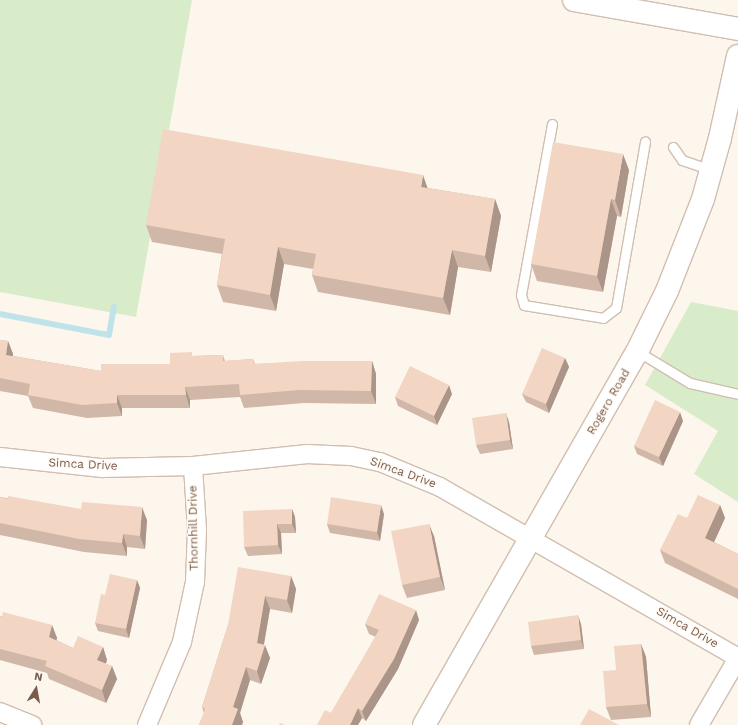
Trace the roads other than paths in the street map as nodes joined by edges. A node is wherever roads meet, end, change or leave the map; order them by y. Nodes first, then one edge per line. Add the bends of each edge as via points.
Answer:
1 (574, 0) edge
2 (738, 29) edge
3 (738, 56) edge
4 (552, 124) dead end
5 (645, 142) dead end
6 (673, 147) dead end
7 (711, 170) junction
8 (638, 351) junction
9 (738, 394) edge
10 (0, 457) edge
11 (193, 466) junction
12 (531, 539) junction
13 (738, 658) edge
14 (0, 712) edge
15 (32, 725) edge
16 (147, 725) edge
17 (424, 725) edge
18 (699, 725) edge

1 - 2 street
3 - 7 street, Rogero Road
4 - 5 lane via 521,295 524,306 603,318 616,308
6 - 7 lane via 682,160
7 - 8 street, Rogero Road via 686,246
8 - 9 lane via 690,383
8 - 12 street, Rogero Road
10 - 11 street, Simca Drive via 102,468
11 - 12 street, Simca Drive via 307,454 373,460 440,487
11 - 16 street, Thornhill Drive via 197,530 195,582 182,642
12 - 13 street, Simca Drive
12 - 17 street, Rogero Road
13 - 18 street
14 - 15 street

